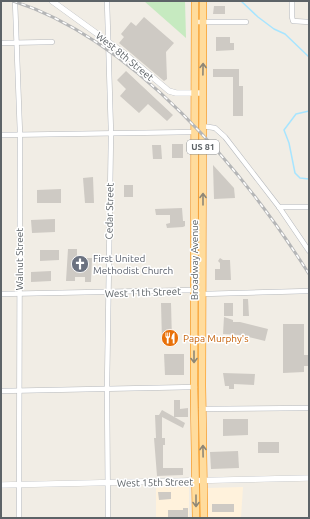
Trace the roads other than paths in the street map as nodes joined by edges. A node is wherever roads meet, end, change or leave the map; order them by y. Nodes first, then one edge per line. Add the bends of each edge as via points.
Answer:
1 (15, 1) edge
2 (52, 1) edge
3 (107, 1) edge
4 (195, 1) edge
5 (203, 1) edge
6 (292, 1) edge
7 (195, 22) junction
8 (203, 22) junction
9 (246, 22) dead end
10 (309, 22) edge
11 (108, 41) junction
12 (16, 42) junction
13 (52, 42) dead end
14 (1, 43) edge
15 (194, 93) junction
16 (202, 93) junction
17 (203, 126) junction
18 (194, 128) junction
19 (111, 133) junction
20 (20, 134) junction
21 (1, 135) edge
22 (279, 207) junction
23 (309, 207) edge
24 (309, 251) edge
25 (194, 290) junction
26 (309, 292) edge
27 (108, 293) junction
28 (1, 294) edge
29 (19, 294) junction
30 (203, 294) junction
31 (202, 386) junction
32 (194, 387) junction
33 (107, 388) junction
34 (21, 390) junction
35 (1, 391) edge
36 (309, 408) edge
37 (199, 410) junction
38 (309, 478) edge
39 (196, 481) junction
40 (204, 481) junction
41 (108, 483) junction
42 (20, 484) junction
43 (1, 485) edge
44 (20, 518) edge
45 (108, 518) edge
46 (196, 518) edge
47 (204, 518) edge

1 - 12 street, Walnut Street
2 - 11 street, West 8th Street
3 - 11 street, Cedar Street
4 - 7 highway, Broadway Avenue / US 81
5 - 8 highway, Broadway Avenue / US 81
6 - 10 street via 293,21
7 - 8 street
7 - 15 highway, Broadway Avenue / US 81
8 - 9 street
16 -> 8 highway, Broadway Avenue / US 81
11 - 15 street, West 8th Street via 169,91
11 - 19 street, Cedar Street
12 - 13 street
12 - 14 street
12 - 20 street, Walnut Street
15 - 16 street, West 8th Street
15 - 18 highway, Broadway Avenue / US 81
16 - 17 highway, Broadway Avenue / US 81
17 - 18 street
17 - 22 street via 215,128 225,137
30 -> 17 highway, Broadway Avenue / US 81
18 - 19 street
18 - 25 highway, Broadway Avenue / US 81
19 - 20 street
19 - 27 street, Cedar Street
20 - 21 street
20 - 29 street, Walnut Street
22 - 23 street
22 - 24 street
25 - 27 street, West 11th Street
25 - 30 street, West 11th Street
25 -> 32 highway, Broadway Avenue / US 81
26 - 30 street, West 11th Street
27 - 29 street, West 11th Street
27 - 33 street, Cedar Street
28 - 29 street, West 11th Street
29 - 34 street, Walnut Street
30 - 31 highway, Broadway Avenue / US 81
31 - 32 street
31 - 37 highway, Broadway Avenue / US 81
32 - 33 street
32 - 37 highway, Broadway Avenue / US 81
33 - 34 street
33 - 41 street, Cedar Street
34 - 35 street
34 - 42 street, Walnut Street
36 - 37 street
37 - 39 highway, Broadway Avenue / US 81
40 -> 37 highway, Broadway Avenue / US 81
38 - 40 street, West 15th Street
39 - 40 street, West 15th Street
39 - 41 street, West 15th Street
39 -> 46 highway, Broadway Avenue / US 81
40 - 47 highway, Broadway Avenue / US 81
41 - 42 street, West 15th Street
41 - 45 street, Cedar Street
42 - 43 street, West 15th Street
42 - 44 street, Walnut Street

